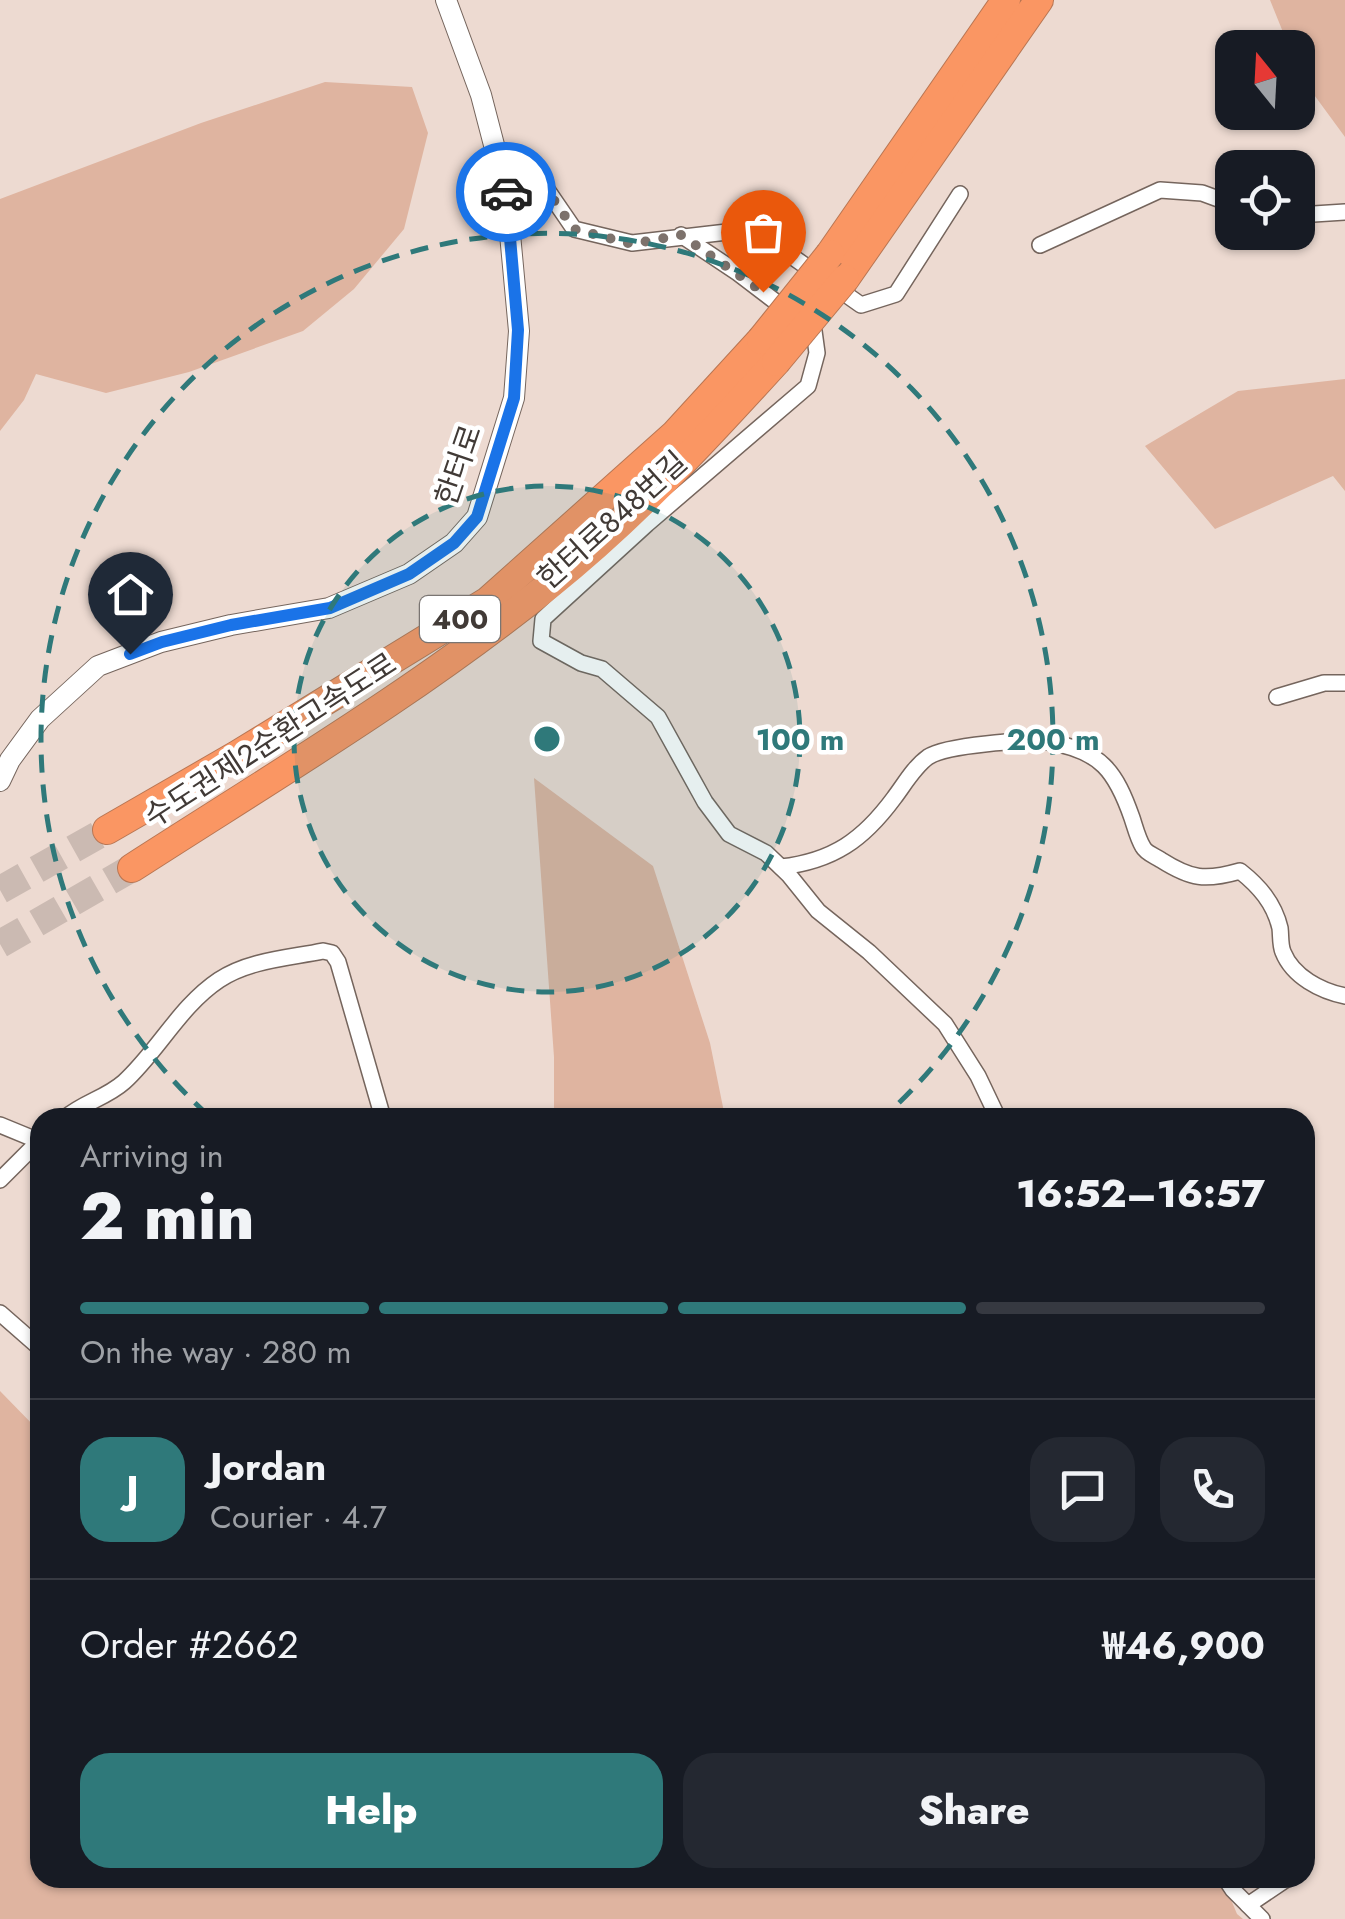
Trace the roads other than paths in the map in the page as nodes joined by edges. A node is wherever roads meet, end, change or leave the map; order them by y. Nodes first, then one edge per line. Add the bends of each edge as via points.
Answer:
1 (446, 0) edge
2 (1006, 0) edge
3 (1039, 0) edge
4 (497, 159) junction
5 (960, 194) dead end
6 (1215, 198) edge
7 (1345, 212) edge
8 (1315, 214) edge
9 (681, 235) junction
10 (1040, 244) dead end
11 (768, 351) junction
12 (1345, 683) edge
13 (1278, 697) dead end
14 (0, 781) edge
15 (106, 830) tunnel mouth
16 (132, 868) tunnel mouth
17 (781, 868) junction
18 (1345, 996) edge
19 (78, 1108) edge
20 (380, 1108) edge
21 (993, 1108) edge
22 (0, 1125) edge
23 (30, 1136) edge
24 (30, 1150) edge
25 (0, 1180) edge
26 (0, 1313) edge
27 (30, 1339) edge
28 (1234, 1888) edge
29 (1273, 1888) edge
30 (1248, 1905) junction
31 (1262, 1919) edge

1 - 4 main road, 한터로
2 - 11 highway, 수도권제2순환고속도로 / 400, bridge
3 - 11 highway, 수도권제2순환고속도로 / 400, bridge via 845,279
4 - 9 street via 537,176 574,229 632,244
4 - 14 main road, 한터로 via 506,191 518,330 514,398 477,517 454,543 409,574 330,608 162,642 98,666 40,719
5 - 9 street via 896,294 861,305 753,229
6 - 10 street via 1160,190
7 - 8 street
9 - 17 street, 한터로848번길 via 814,331 818,353 808,386 544,620 541,641 602,669 637,696 658,717 729,834
11 - 15 highway, 수도권제2순환고속도로 / 400 via 488,600
11 - 16 highway, 수도권제2순환고속도로 / 400 via 624,522 550,585 394,699
12 - 13 street
17 - 18 street via 836,854 882,815 930,755 1049,742 1106,765 1120,783 1144,849 1187,876 1240,871 1259,886 1293,967 1321,990
17 - 21 street, 한터로848번길 via 818,911 945,1024
19 - 20 street via 127,1080 220,980 264,962 323,951 338,962
22 - 23 street
24 - 25 street
26 - 27 street
28 - 30 street
29 - 30 street
30 - 31 street

